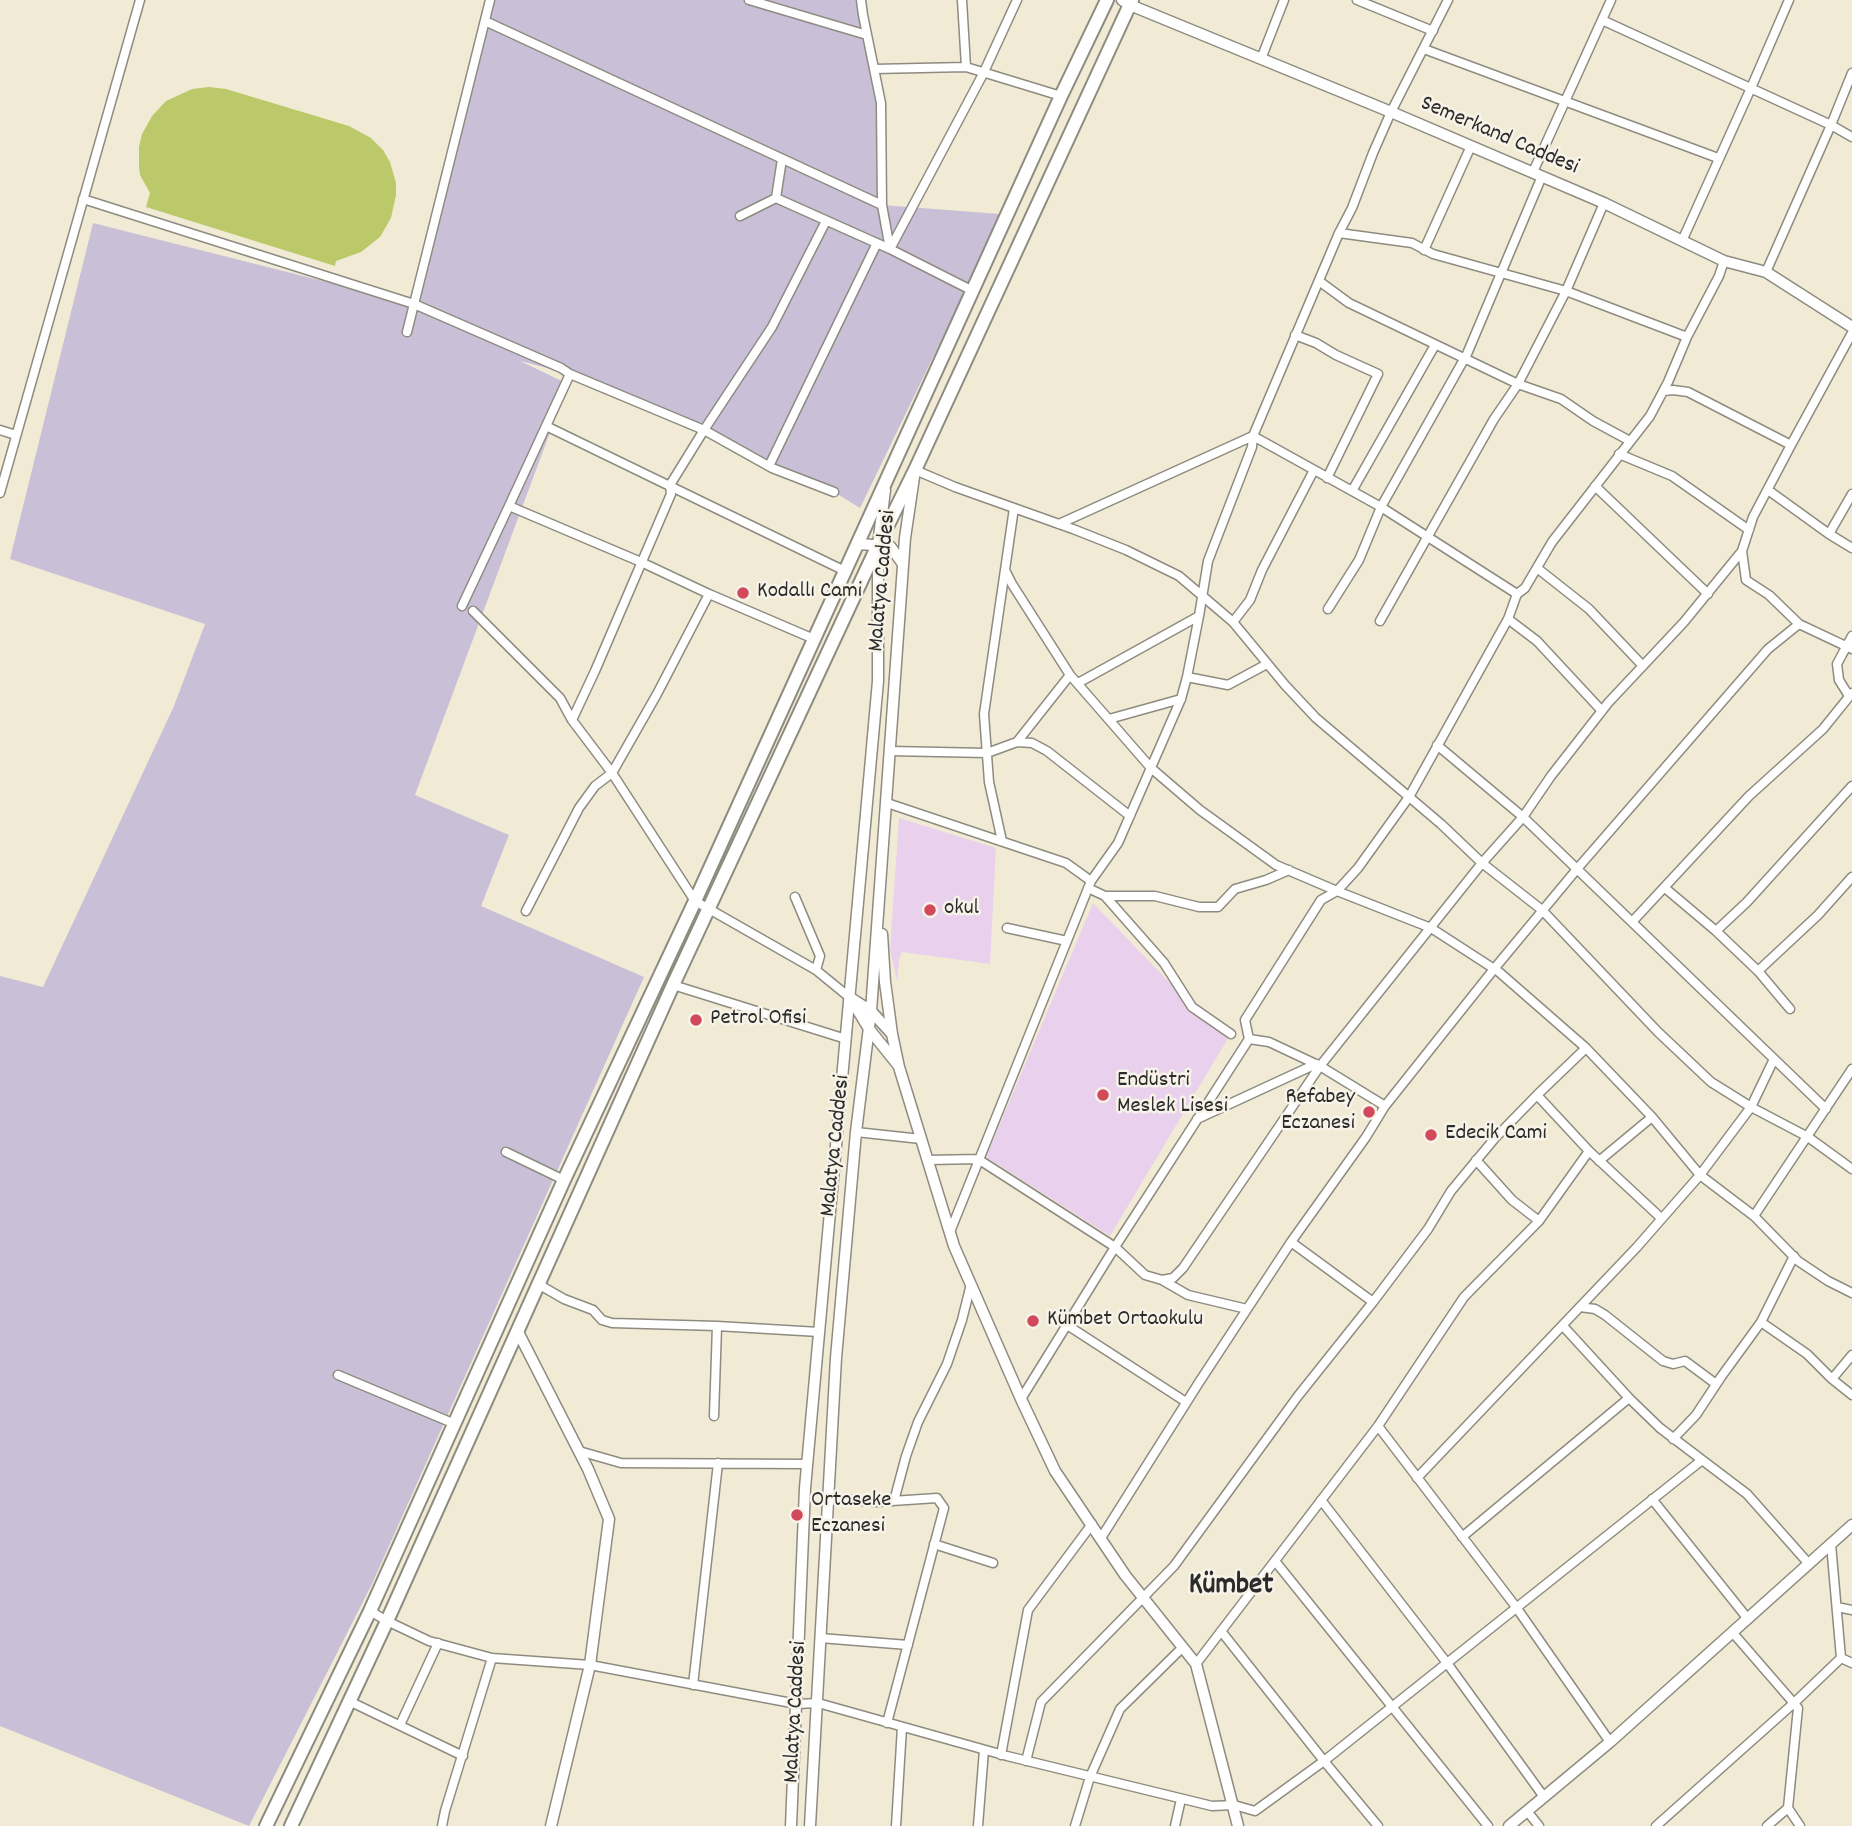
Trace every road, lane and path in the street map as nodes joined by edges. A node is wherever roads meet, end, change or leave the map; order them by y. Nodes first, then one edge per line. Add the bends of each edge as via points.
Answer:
1 (139, 0) edge
2 (490, 0) edge
3 (749, 0) edge
4 (862, 0) edge
5 (962, 0) edge
6 (1017, 0) edge
7 (1107, 0) edge
8 (1284, 0) edge
9 (1357, 0) edge
10 (1448, 0) edge
11 (1611, 0) edge
12 (1788, 0) edge
13 (1128, 2) edge
14 (1602, 20) junction
15 (485, 21) junction
16 (1433, 31) junction
17 (867, 36) junction
18 (1424, 49) junction
19 (1261, 58) junction
20 (966, 67) junction
21 (874, 69) junction
22 (1852, 73) edge
23 (983, 74) junction
24 (1751, 88) junction
25 (1061, 96) junction
26 (1564, 102) junction
27 (1391, 112) junction
28 (1831, 125) junction
29 (1852, 137) edge
30 (1471, 146) junction
31 (1718, 158) junction
32 (782, 159) junction
33 (1537, 174) junction
34 (776, 198) junction
35 (83, 199) junction
36 (1604, 203) junction
37 (882, 205) junction
38 (740, 216) dead end
39 (826, 221) junction
40 (1339, 233) junction
41 (1682, 241) junction
42 (877, 243) junction
43 (890, 249) junction
44 (1424, 250) junction
45 (1724, 261) junction
46 (1766, 272) junction
47 (1501, 273) junction
48 (1319, 281) junction
49 (973, 291) junction
50 (1566, 291) junction
51 (414, 304) junction
52 (1852, 327) edge
53 (407, 332) dead end
54 (1852, 333) edge
55 (1295, 335) junction
56 (1687, 337) junction
57 (1435, 345) junction
58 (1464, 358) junction
59 (570, 374) junction
60 (1518, 384) junction
61 (1664, 391) junction
62 (546, 426) junction
63 (0, 430) edge
64 (704, 430) junction
65 (16, 435) junction
66 (1252, 436) junction
67 (1630, 441) junction
68 (1791, 445) junction
69 (1619, 454) junction
70 (769, 466) junction
71 (915, 470) junction
72 (1314, 470) junction
73 (1327, 478) junction
74 (886, 483) junction
75 (670, 485) junction
76 (1595, 486) junction
77 (1768, 490) junction
78 (1352, 491) junction
79 (834, 492) dead end
80 (0, 493) edge
81 (1852, 494) edge
82 (509, 506) junction
83 (1381, 507) junction
84 (1014, 508) junction
85 (1059, 524) junction
86 (1749, 530) junction
87 (1829, 534) junction
88 (1427, 537) junction
89 (858, 544) junction
90 (878, 545) junction
91 (1852, 548) edge
92 (1742, 551) junction
93 (641, 562) junction
94 (903, 564) junction
95 (1537, 568) junction
96 (1005, 570) junction
97 (845, 572) junction
98 (709, 594) junction
99 (1517, 594) junction
100 (1708, 594) junction
101 (1203, 596) junction
102 (462, 606) dead end
103 (1328, 610) dead end
104 (472, 611) dead end
105 (1199, 616) junction
106 (1508, 619) junction
107 (1380, 621) dead end
108 (1233, 622) junction
109 (1799, 624) junction
110 (1852, 636) edge
111 (814, 639) junction
112 (1849, 648) edge
113 (1268, 664) junction
114 (1643, 666) junction
115 (1070, 675) junction
116 (1187, 677) junction
117 (1078, 683) junction
118 (1851, 695) edge
119 (1181, 699) junction
120 (1602, 711) junction
121 (1109, 719) junction
122 (572, 720) junction
123 (1017, 742) junction
124 (1437, 745) junction
125 (890, 751) junction
126 (987, 753) junction
127 (1152, 768) junction
128 (612, 773) junction
129 (1852, 786) edge
130 (1409, 797) junction
131 (887, 803) junction
132 (1130, 816) junction
133 (1523, 817) junction
134 (1002, 841) junction
135 (1482, 863) junction
136 (1577, 869) junction
137 (1289, 870) junction
138 (1852, 877) edge
139 (1090, 884) junction
140 (1665, 888) junction
141 (1337, 891) junction
142 (1105, 896) junction
143 (795, 897) dead end
144 (879, 899) junction
145 (695, 901) junction
146 (708, 909) junction
147 (526, 911) dead end
148 (1542, 911) junction
149 (1632, 922) junction
150 (1007, 928) dead end
151 (1432, 928) junction
152 (1716, 931) junction
153 (1067, 941) junction
154 (1494, 969) junction
155 (816, 970) junction
156 (1758, 971) junction
157 (673, 985) junction
158 (849, 997) junction
159 (1790, 1009) dead end
160 (871, 1011) junction
161 (869, 1029) junction
162 (892, 1034) junction
163 (1231, 1034) dead end
164 (846, 1039) junction
165 (1249, 1039) junction
166 (1586, 1048) junction
167 (1774, 1059) junction
168 (1318, 1065) junction
169 (899, 1067) junction
170 (1852, 1069) edge
171 (1537, 1095) junction
172 (1385, 1106) junction
173 (1751, 1107) junction
174 (1826, 1109) junction
175 (1652, 1117) junction
176 (1197, 1119) junction
177 (856, 1132) junction
178 (1808, 1137) junction
179 (921, 1139) junction
180 (1589, 1151) junction
181 (506, 1152) dead end
182 (978, 1159) junction
183 (928, 1160) junction
184 (1476, 1160) junction
185 (1599, 1161) junction
186 (1852, 1169) edge
187 (1700, 1175) junction
188 (564, 1180) junction
189 (1754, 1216) junction
190 (1661, 1219) junction
191 (1539, 1221) junction
192 (950, 1232) junction
193 (1291, 1242) junction
194 (1115, 1247) junction
195 (1794, 1256) junction
196 (1162, 1280) junction
197 (538, 1284) junction
198 (971, 1284) junction
199 (1852, 1293) edge
200 (1373, 1302) junction
201 (1580, 1307) junction
202 (1247, 1309) junction
203 (1761, 1322) junction
204 (717, 1325) junction
205 (1067, 1325) junction
206 (1563, 1326) junction
207 (517, 1330) junction
208 (819, 1332) junction
209 (1852, 1355) edge
210 (338, 1375) dead end
211 (1832, 1379) junction
212 (1716, 1384) junction
213 (1852, 1395) edge
214 (1629, 1398) junction
215 (1021, 1399) junction
216 (1186, 1402) junction
217 (714, 1416) dead end
218 (455, 1424) junction
219 (1378, 1426) junction
220 (1673, 1440) junction
221 (579, 1451) junction
222 (1702, 1460) junction
223 (718, 1463) junction
224 (807, 1464) junction
225 (1417, 1478) junction
226 (827, 1498) junction
227 (1652, 1499) junction
228 (1321, 1500) junction
229 (894, 1501) junction
230 (1092, 1524) junction
231 (1852, 1525) edge
232 (1462, 1537) junction
233 (1101, 1538) junction
234 (934, 1544) junction
235 (1831, 1545) junction
236 (1275, 1561) junction
237 (993, 1563) dead end
238 (1809, 1564) junction
239 (1143, 1598) junction
240 (1516, 1607) junction
241 (1837, 1607) junction
242 (1852, 1610) edge
243 (370, 1611) junction
244 (1748, 1619) junction
245 (387, 1621) junction
246 (1221, 1631) junction
247 (1733, 1633) junction
248 (820, 1639) junction
249 (438, 1643) junction
250 (908, 1645) junction
251 (1183, 1647) junction
252 (492, 1658) junction
253 (1841, 1658) junction
254 (1447, 1663) junction
255 (1852, 1663) edge
256 (1196, 1664) junction
257 (590, 1665) junction
258 (693, 1685) junction
259 (349, 1701) junction
260 (818, 1703) junction
261 (1794, 1703) junction
262 (797, 1704) junction
263 (1391, 1707) junction
264 (887, 1723) junction
265 (400, 1725) junction
266 (902, 1727) junction
267 (1610, 1742) junction
268 (984, 1750) junction
269 (1001, 1755) junction
270 (463, 1756) junction
271 (1026, 1761) junction
272 (1324, 1761) junction
273 (1090, 1777) junction
274 (1544, 1797) junction
275 (1181, 1799) junction
276 (1234, 1805) junction
277 (1788, 1808) junction
278 (1527, 1811) junction
279 (266, 1826) edge
280 (291, 1826) edge
281 (442, 1826) edge
282 (551, 1826) edge
283 (791, 1826) edge
284 (810, 1826) edge
285 (896, 1826) edge
286 (978, 1826) edge
287 (1075, 1826) edge
288 (1175, 1826) edge
289 (1238, 1826) edge
290 (1378, 1826) edge
291 (1488, 1826) edge
292 (1509, 1826) edge
293 (1539, 1826) edge
294 (1656, 1826) edge
295 (1767, 1826) edge
296 (1800, 1826) edge

1 - 35 street
2 - 15 street
3 - 17 street
4 - 17 street
5 - 20 street
6 - 23 street
7 - 25 main road
8 - 19 street
9 - 16 street
10 - 16 street
11 - 14 street
12 - 24 street
13 - 19 street, Semerkand Caddesi
13 - 71 main road
14 - 24 street
14 - 26 street
15 - 32 street
15 - 51 street
16 - 18 street
17 - 21 street
18 - 26 street
18 - 27 street
19 - 27 street, Semerkand Caddesi
20 - 21 street
20 - 23 street
21 - 37 street via 881,103
22 - 28 street
23 - 25 street
23 - 43 street
24 - 28 street
24 - 31 street
25 - 49 main road
26 - 31 street
26 - 33 street
27 - 30 street, Semerkand Caddesi
27 - 40 street
28 - 29 street
28 - 46 street
30 - 33 street, Semerkand Caddesi
30 - 44 street
31 - 41 street
32 - 34 street
32 - 37 street
33 - 36 street, Semerkand Caddesi
33 - 47 street
34 - 38 street
34 - 39 street
35 - 51 street
35 - 65 street
36 - 41 street, Semerkand Caddesi
36 - 50 street
37 - 43 street
39 - 42 street
39 - 64 street via 772,327
40 - 44 street via 1412,243
40 - 48 street
41 - 45 street, Semerkand Caddesi
42 - 43 street
42 - 70 street
43 - 49 street
44 - 47 street
45 - 46 street, Semerkand Caddesi
45 - 56 street
46 - 52 street, Semerkand Caddesi
47 - 50 street
47 - 58 street
48 - 55 street
48 - 57 street via 1349,303
49 - 74 main road
50 - 56 street
50 - 60 street
51 - 53 street
51 - 59 street
54 - 68 street
55 - 66 street
55 - 73 street via 1378,374
56 - 61 street
57 - 58 street
57 - 78 street
58 - 60 street
58 - 83 street
59 - 62 street
59 - 64 street
60 - 67 street via 1561,399
60 - 88 street
61 - 67 street
61 - 68 street via 1688,392
62 - 75 street
62 - 82 street
63 - 65 street
64 - 70 street
64 - 75 street
65 - 80 street
66 - 72 street
66 - 85 street
66 - 101 street via 1252,447 1208,561
67 - 69 street
68 - 77 street
69 - 76 street
69 - 86 street via 1672,476
70 - 79 street
71 - 84 street
71 - 90 main road
71 - 94 street, Malatya Caddesi
72 - 73 street
72 - 108 street via 1250,600
73 - 78 street
74 - 89 main road
74 - 90 street
75 - 93 street via 671,494
75 - 97 street
76 - 95 street
76 - 100 street
77 - 86 street
77 - 87 street
78 - 83 street
81 - 87 street
82 - 93 street
82 - 102 street
83 - 88 street
83 - 103 street via 1359,560
84 - 85 street
84 - 96 street
85 - 101 street via 1179,576
86 - 92 street
87 - 91 street
88 - 99 street
88 - 107 street
89 - 90 street
89 - 97 main road
90 - 94 street via 890,545
90 - 146 main road
90 - 158 street via 878,681
92 - 100 street
92 - 109 street via 1746,580
93 - 98 street
93 - 122 street
94 - 125 street, Malatya Caddesi
95 - 99 street
95 - 114 street via 1589,609
96 - 115 street
96 - 126 street via 984,714
97 - 111 main road
98 - 111 street
98 - 128 street
99 - 106 street
100 - 114 street
101 - 105 street
101 - 108 street
104 - 122 street via 560,698
105 - 116 street
105 - 117 street
106 - 120 street via 1537,641
106 - 124 street
108 - 113 street
109 - 112 street
109 - 136 street via 1768,649
110 - 112 street
111 - 145 main road
112 - 118 street via 1836,672
113 - 116 street via 1227,685
113 - 130 street via 1315,718
114 - 120 street
115 - 117 street
115 - 123 street
116 - 119 street
117 - 121 street
118 - 140 street
119 - 121 street
119 - 127 street
120 - 133 street
121 - 127 street
122 - 128 street
123 - 126 street
123 - 132 street via 1047,751
124 - 130 street
124 - 133 street
125 - 126 street
125 - 131 street, Malatya Caddesi
126 - 134 street
127 - 132 street
127 - 137 street via 1200,810
128 - 145 street
128 - 147 street via 579,808
129 - 152 street
130 - 135 street
130 - 141 street
131 - 134 street
131 - 144 street, Malatya Caddesi
132 - 139 street
133 - 135 street
133 - 136 street
134 - 139 street via 1066,863
135 - 148 street
135 - 151 street
136 - 148 street
136 - 149 street
137 - 141 street
137 - 142 street via 1235,889 1218,907 1155,896
138 - 156 street
139 - 142 street
139 - 153 street
140 - 149 street
140 - 152 street
141 - 151 street
141 - 165 street via 1321,900 1245,1020
142 - 163 street via 1164,963 1192,1007
143 - 155 street via 820,956
144 - 160 street, Malatya Caddesi
144 - 162 street
145 - 146 street
145 - 188 main road
146 - 155 street
146 - 157 main road
148 - 154 street
148 - 173 street via 1711,1082
149 - 167 street
150 - 153 street
151 - 154 street
151 - 168 street
152 - 156 street
153 - 182 street
154 - 166 street
154 - 172 street
155 - 158 street
156 - 159 street
157 - 164 street
157 - 197 main road
158 - 160 street
158 - 161 street
158 - 164 street
160 - 161 street, Malatya Caddesi
160 - 162 street
161 - 169 street
161 - 177 street, Malatya Caddesi
162 - 169 street
164 - 208 street
165 - 168 street via 1269,1042
165 - 176 street
166 - 171 street
166 - 175 street
167 - 173 street
167 - 174 street
168 - 172 street
168 - 176 street
168 - 196 street via 1183,1268 1173,1278
169 - 179 street
170 - 174 street
171 - 180 street
171 - 184 street
172 - 193 street
173 - 178 street
173 - 187 street
174 - 178 street
175 - 185 street
175 - 187 street
176 - 194 street
177 - 179 street
177 - 226 street, Malatya Caddesi
178 - 186 street
178 - 189 street
179 - 183 street
180 - 185 street
180 - 191 street
181 - 188 street
182 - 183 street
182 - 192 street
182 - 194 street
183 - 192 street
184 - 191 street via 1512,1200
184 - 200 street
185 - 190 street
187 - 189 street
187 - 190 street
188 - 218 main road
189 - 195 street
190 - 201 street
191 - 219 street via 1464,1297
192 - 198 street
193 - 200 street
193 - 202 street
194 - 196 street via 1145,1275
194 - 205 street
195 - 199 street
195 - 203 street
196 - 202 street via 1188,1295
197 - 204 street via 612,1323
197 - 207 main road
198 - 215 street
198 - 229 street via 947,1364 918,1422
200 - 239 street via 1174,1566
201 - 206 street
201 - 212 street via 1605,1315 1663,1361 1685,1361
202 - 216 street
203 - 211 street via 1807,1354
203 - 212 street
204 - 208 street
204 - 217 street
205 - 215 street
205 - 216 street
206 - 214 street
206 - 225 street
207 - 221 street
207 - 245 main road
208 - 224 street
209 - 211 street
210 - 218 street
211 - 213 street
212 - 220 street
214 - 220 street
214 - 232 street
215 - 230 street via 1055,1471
216 - 233 street
218 - 243 main road
219 - 225 street
219 - 228 street
220 - 222 street
221 - 223 street via 621,1463
221 - 257 street via 610,1519
222 - 227 street
222 - 238 street via 1747,1494
223 - 224 street
223 - 258 street
224 - 262 street
225 - 232 street
226 - 229 street
226 - 248 street, Malatya Caddesi
227 - 240 street
227 - 244 street
228 - 236 street
228 - 254 street
229 - 234 street via 937,1498 944,1508
230 - 233 street
230 - 269 street via 1028,1610
231 - 235 street
232 - 240 street
233 - 239 street
234 - 237 street
234 - 250 street
235 - 238 street
235 - 241 street
236 - 246 street
236 - 263 street
238 - 244 street
239 - 251 street
239 - 271 street via 1041,1702
240 - 254 street
240 - 267 street
241 - 242 street
241 - 253 street
243 - 245 street
243 - 279 main road
244 - 247 street
245 - 249 street
245 - 259 main road
246 - 256 street
246 - 272 street
247 - 261 street
247 - 267 street
248 - 250 street
248 - 260 street, Malatya Caddesi
249 - 252 street
249 - 265 street
250 - 264 street
251 - 256 street
251 - 273 street via 1120,1709
252 - 257 street
252 - 270 street
253 - 255 street
253 - 261 street
254 - 263 street
254 - 274 street
256 - 276 street
257 - 258 street
257 - 282 street
258 - 262 street
259 - 265 street
259 - 280 main road
260 - 262 street
260 - 264 street
260 - 284 street, Malatya Caddesi
261 - 277 street via 1798,1708
261 - 294 street
262 - 283 street
263 - 272 street
263 - 291 street
264 - 266 street
265 - 270 street
266 - 268 street
266 - 285 street
267 - 274 street
268 - 269 street
268 - 286 street
269 - 271 street
270 - 281 street
271 - 273 street
272 - 276 street via 1255,1811
272 - 290 street
273 - 275 street
273 - 287 street
274 - 278 street
275 - 276 street
275 - 288 street
276 - 289 street
277 - 295 street
277 - 296 street
278 - 292 street
278 - 293 street

